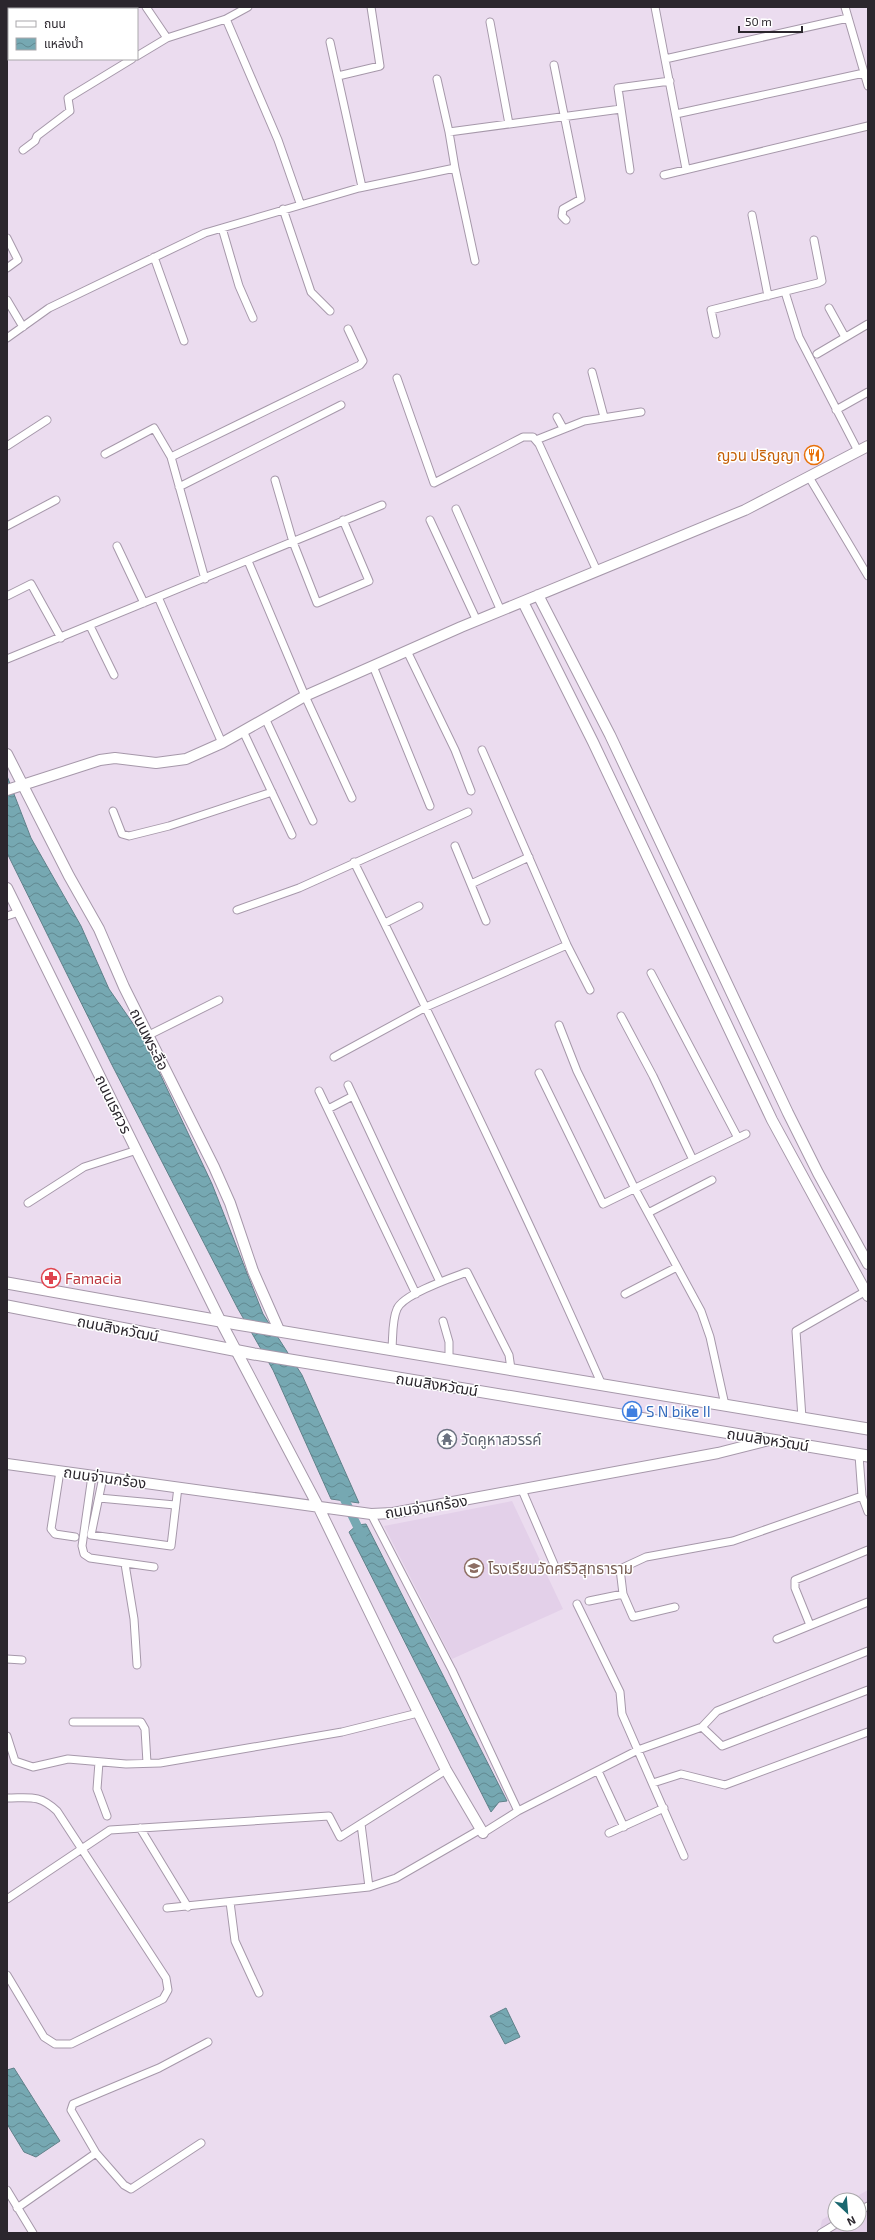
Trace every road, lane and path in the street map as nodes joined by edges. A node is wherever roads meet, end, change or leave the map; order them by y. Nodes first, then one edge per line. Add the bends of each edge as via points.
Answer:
1 (146, 7) edge
2 (248, 7) edge
3 (370, 7) edge
4 (655, 7) edge
5 (845, 7) edge
6 (848, 18) junction
7 (226, 19) junction
8 (490, 22) dead end
9 (167, 38) junction
10 (330, 42) dead end
11 (138, 55) edge
12 (665, 59) junction
13 (130, 60) edge
14 (554, 65) dead end
15 (864, 73) junction
16 (338, 76) junction
17 (437, 79) dead end
18 (670, 81) junction
19 (868, 86) edge
20 (621, 108) junction
21 (676, 114) junction
22 (564, 116) junction
23 (509, 124) junction
24 (868, 126) edge
25 (449, 132) junction
26 (23, 150) dead end
27 (455, 168) junction
28 (686, 169) junction
29 (630, 170) dead end
30 (664, 175) dead end
31 (362, 187) junction
32 (300, 203) junction
33 (283, 209) junction
34 (752, 215) dead end
35 (566, 220) dead end
36 (222, 228) junction
37 (7, 238) edge
38 (814, 240) dead end
39 (154, 257) junction
40 (475, 261) dead end
41 (7, 268) edge
42 (785, 292) junction
43 (768, 296) junction
44 (7, 300) edge
45 (829, 308) dead end
46 (330, 311) dead end
47 (253, 318) dead end
48 (868, 324) edge
49 (23, 327) junction
50 (348, 329) dead end
51 (716, 334) dead end
52 (845, 337) junction
53 (7, 338) edge
54 (184, 341) dead end
55 (818, 354) dead end
56 (592, 372) dead end
57 (397, 378) dead end
58 (868, 392) edge
59 (341, 405) dead end
60 (836, 410) junction
61 (641, 412) dead end
62 (557, 417) dead end
63 (604, 418) junction
64 (47, 420) dead end
65 (563, 428) junction
66 (536, 440) junction
67 (7, 446) edge
68 (868, 446) edge
69 (858, 451) junction
70 (105, 454) dead end
71 (171, 457) junction
72 (809, 477) junction
73 (275, 480) dead end
74 (179, 487) junction
75 (56, 500) dead end
76 (382, 505) dead end
77 (456, 509) dead end
78 (343, 520) junction
79 (430, 520) dead end
80 (7, 526) edge
81 (293, 542) junction
82 (117, 546) dead end
83 (248, 561) junction
84 (597, 571) junction
85 (868, 576) edge
86 (205, 579) junction
87 (538, 595) junction
88 (7, 596) edge
89 (158, 597) junction
90 (523, 602) junction
91 (144, 603) junction
92 (501, 611) junction
93 (477, 621) junction
94 (90, 626) junction
95 (61, 638) junction
96 (408, 651) junction
97 (7, 659) edge
98 (373, 666) junction
99 (114, 675) dead end
100 (305, 696) junction
101 (265, 718) junction
102 (243, 731) junction
103 (222, 743) junction
104 (482, 750) dead end
105 (7, 754) edge
106 (15, 787) edge
107 (471, 791) dead end
108 (272, 792) junction
109 (352, 798) dead end
110 (430, 806) dead end
111 (113, 811) dead end
112 (468, 812) dead end
113 (313, 821) dead end
114 (292, 835) dead end
115 (455, 846) dead end
116 (529, 857) junction
117 (354, 862) junction
118 (471, 884) junction
119 (7, 888) edge
120 (419, 906) dead end
121 (237, 910) dead end
122 (19, 912) junction
123 (7, 916) edge
124 (486, 921) dead end
125 (385, 923) junction
126 (567, 945) junction
127 (651, 972) dead end
128 (590, 990) dead end
129 (219, 1000) dead end
130 (426, 1007) junction
131 (621, 1016) dead end
132 (559, 1025) dead end
133 (149, 1036) junction
134 (334, 1057) dead end
135 (539, 1073) dead end
136 (348, 1085) dead end
137 (319, 1091) dead end
138 (353, 1096) junction
139 (328, 1109) junction
140 (746, 1134) dead end
141 (738, 1138) junction
142 (137, 1150) junction
143 (693, 1160) junction
144 (712, 1180) dead end
145 (635, 1189) junction
146 (28, 1203) dead end
147 (648, 1213) junction
148 (868, 1264) edge
149 (677, 1267) junction
150 (7, 1282) edge
151 (440, 1282) junction
152 (416, 1294) junction
153 (625, 1294) dead end
154 (867, 1294) edge
155 (7, 1306) edge
156 (220, 1320) junction
157 (443, 1322) dead end
158 (279, 1330) junction
159 (392, 1348) junction
160 (238, 1351) junction
161 (449, 1359) junction
162 (510, 1369) junction
163 (602, 1385) junction
164 (725, 1405) junction
165 (802, 1418) junction
166 (868, 1428) edge
167 (771, 1440) junction
168 (864, 1455) edge
169 (7, 1464) edge
170 (60, 1471) junction
171 (92, 1476) junction
172 (103, 1477) junction
173 (178, 1487) junction
174 (522, 1490) junction
175 (862, 1496) junction
176 (99, 1498) junction
177 (175, 1505) junction
178 (318, 1506) junction
179 (868, 1512) edge
180 (371, 1514) junction
181 (75, 1537) dead end
182 (868, 1550) edge
183 (125, 1564) junction
184 (154, 1567) dead end
185 (556, 1570) dead end
186 (622, 1594) junction
187 (588, 1601) dead end
188 (868, 1602) edge
189 (577, 1604) dead end
190 (675, 1606) dead end
191 (810, 1625) junction
192 (777, 1639) dead end
193 (868, 1652) edge
194 (7, 1659) edge
195 (22, 1660) dead end
196 (137, 1665) dead end
197 (868, 1690) edge
198 (418, 1713) junction
199 (73, 1722) dead end
200 (702, 1727) junction
201 (868, 1732) edge
202 (7, 1736) edge
203 (638, 1750) junction
204 (99, 1762) junction
205 (147, 1763) junction
206 (446, 1770) junction
207 (598, 1771) junction
208 (653, 1783) junction
209 (7, 1798) edge
210 (664, 1808) junction
211 (518, 1811) junction
212 (107, 1816) dead end
213 (361, 1824) junction
214 (624, 1827) junction
215 (140, 1828) junction
216 (482, 1831) junction
217 (609, 1833) dead end
218 (81, 1850) junction
219 (684, 1856) dead end
220 (369, 1887) junction
221 (7, 1899) edge
222 (230, 1902) junction
223 (188, 1907) junction
224 (167, 1908) dead end
225 (7, 1975) edge
226 (259, 1992) dead end
227 (208, 2042) dead end
228 (201, 2143) dead end
229 (96, 2153) junction
230 (7, 2190) edge
231 (17, 2208) junction
232 (33, 2233) edge

1 - 9 street
2 - 7 street
3 - 16 street via 380,66
4 - 12 street
5 - 6 street
6 - 12 street
6 - 15 street
7 - 9 street
7 - 32 street via 278,140
8 - 23 street
9 - 11 street
10 - 16 street
12 - 18 street
13 - 26 street via 68,98 70,111
14 - 22 street
15 - 19 street
15 - 21 street
16 - 31 street
17 - 25 street
18 - 20 street via 618,88
18 - 21 street
20 - 22 street
20 - 29 street
21 - 28 street
22 - 23 street
22 - 35 street via 581,199 564,209 562,216
23 - 25 street
24 - 28 street
25 - 27 street
27 - 31 street
27 - 40 street
28 - 30 street
31 - 32 street
32 - 33 street
33 - 36 street
33 - 46 street via 311,292
34 - 43 street
36 - 39 street via 204,233
36 - 47 street via 239,286
37 - 41 street via 18,260
38 - 42 street via 822,281
39 - 49 street via 49,308
39 - 54 street
42 - 43 street
42 - 60 street via 799,337
43 - 51 street via 711,310
44 - 49 street
45 - 52 street
48 - 52 street
49 - 53 street
50 - 71 street via 363,361 360,365
52 - 55 street
56 - 63 street
57 - 66 street via 434,483 523,437 533,437
58 - 60 street
59 - 74 street
60 - 69 street
61 - 63 street
62 - 65 street
63 - 65 street
64 - 67 street
65 - 66 street
66 - 84 street
68 - 69 street
69 - 72 street
70 - 71 street via 154,428
71 - 74 street
72 - 84 street via 745,510
72 - 85 street
73 - 81 street
74 - 86 street
75 - 80 street
76 - 78 street
77 - 92 street
78 - 81 street
78 - 81 street via 369,581 317,603
79 - 93 street
81 - 83 street
82 - 91 street
83 - 86 street
83 - 100 street
84 - 87 street
86 - 89 street
87 - 90 street
87 - 148 street via 610,735 791,1119
88 - 95 street via 31,584
89 - 91 street
89 - 103 street
90 - 92 street
90 - 154 street via 593,742 772,1120
91 - 94 street
92 - 93 street
93 - 96 street
94 - 95 street
94 - 99 street
95 - 97 street
96 - 98 street
96 - 107 street via 456,750
98 - 100 street
98 - 110 street
100 - 101 street
100 - 109 street
101 - 102 street
101 - 113 street
102 - 103 street
102 - 108 street
103 - 106 street via 186,759 170,762 156,763 115,758 100,760
104 - 116 street
105 - 106 street, ถนนพระลือ
106 - 133 street, ถนนพระลือ via 99,929
108 - 111 street via 169,826 129,836 122,834
108 - 114 street
112 - 117 street
115 - 118 street
116 - 118 street
116 - 126 street
117 - 121 street via 299,888
117 - 125 street
118 - 124 street
119 - 122 street, ถนนเรศวร
120 - 125 street
122 - 123 street
122 - 142 street, ถนนเรศวร
125 - 130 street
126 - 128 street
126 - 130 street
127 - 141 street
129 - 133 street
130 - 134 street
130 - 163 street via 543,1252
131 - 143 street
132 - 145 street via 577,1070
133 - 158 street, ถนนพระลือ via 230,1203 253,1271
135 - 145 street via 603,1204
136 - 138 street
137 - 139 street
138 - 139 street
138 - 151 street
139 - 152 street
140 - 141 street
141 - 143 street
142 - 146 street via 84,1167
142 - 156 street, ถนนเรศวร
143 - 145 street
144 - 147 street
145 - 147 street
147 - 149 street
149 - 153 street
149 - 164 street via 700,1311 710,1337
150 - 156 main road, ถนนสิงหวัฒน์
151 - 152 street
151 - 162 street via 466,1272 509,1355
152 - 159 street via 397,1308
154 - 165 street via 796,1331
155 - 160 main road, ถนนสิงหวัฒน์
156 - 158 main road, ถนนสิงหวัฒน์
156 - 160 street, ถนนเรศวร
157 - 161 street via 449,1342
158 - 159 main road, ถนนสิงหวัฒน์
159 - 161 main road, ถนนสิงหวัฒน์
160 - 167 main road, ถนนสิงหวัฒน์
160 - 178 street, ถนนเรศวร
161 - 162 main road, ถนนสิงหวัฒน์
162 - 163 main road, ถนนสิงหวัฒน์
163 - 164 main road, ถนนสิงหวัฒน์
164 - 165 main road, ถนนสิงหวัฒน์
165 - 166 main road, ถนนสิงหวัฒน์
167 - 168 main road, ถนนสิงหวัฒน์
167 - 174 street, ถนนจ่านกร้อง
168 - 175 street
169 - 170 street, ถนนจ่านกร้อง
170 - 171 street, ถนนจ่านกร้อง
170 - 181 street via 51,1529 55,1534
171 - 172 street, ถนนจ่านกร้อง
171 - 183 street via 83,1553 90,1558
172 - 173 street, ถนนจ่านกร้อง
172 - 176 street
173 - 177 street
173 - 178 street, ถนนจ่านกร้อง
174 - 180 street, ถนนจ่านกร้อง via 393,1513
174 - 185 street
175 - 179 street
175 - 186 street via 733,1541 646,1557 620,1569
176 - 177 street
176 - 177 street via 91,1535 171,1546
178 - 180 street, ถนนจ่านกร้อง
178 - 198 street, ถนนเรศวร
180 - 211 street via 452,1670
182 - 191 street via 795,1580 795,1588
183 - 184 street
183 - 196 street via 134,1619
186 - 187 street
186 - 190 street via 634,1617
188 - 191 street
189 - 203 street via 620,1692 622,1714
191 - 192 street
193 - 200 street via 717,1710
194 - 195 street
197 - 200 street via 722,1746
198 - 205 street via 342,1732 198,1757
198 - 206 street, ถนนเรศวร
199 - 205 street via 141,1722 145,1729
200 - 203 street
201 - 208 street via 725,1785 681,1774
202 - 204 street via 16,1761 34,1767 68,1759
203 - 207 street
203 - 208 street
204 - 205 street
204 - 212 street via 97,1788
206 - 213 street
206 - 216 street, ถนนเรศวร
207 - 211 street
207 - 214 street
208 - 210 street
209 - 218 street via 46,1800
210 - 214 street
210 - 219 street
211 - 216 street
213 - 215 street via 340,1837 329,1816
213 - 220 street
214 - 217 street
215 - 218 street via 110,1830
215 - 223 street
216 - 220 street via 396,1878
218 - 221 street
218 - 225 street via 166,1978 168,1990 163,1999 71,2044 55,2044 44,2037
220 - 222 street
222 - 223 street
222 - 226 street via 235,1941
223 - 224 street
227 - 229 street via 159,2068 73,2104 71,2110
228 - 229 street via 131,2189 124,2185
229 - 231 street
230 - 231 street
231 - 232 street

